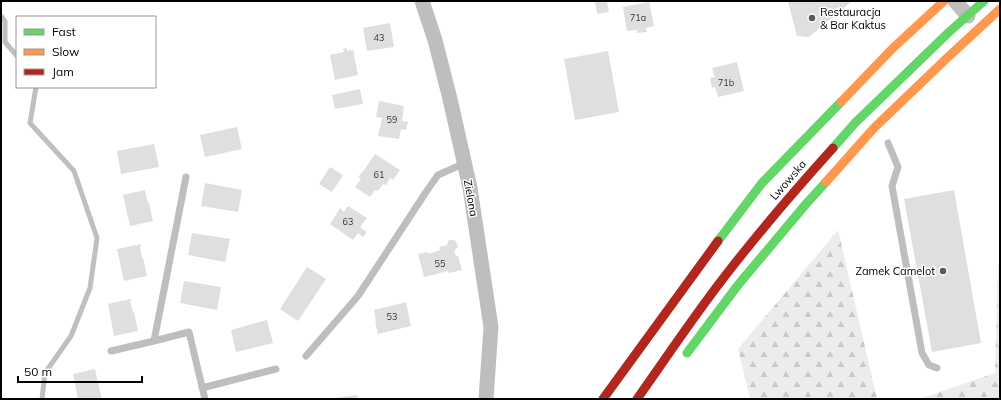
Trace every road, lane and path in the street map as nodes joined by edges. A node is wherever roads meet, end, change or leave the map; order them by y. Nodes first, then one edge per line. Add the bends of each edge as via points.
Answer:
1 (422, 1) edge
2 (944, 1) edge
3 (955, 1) edge
4 (984, 1) edge
5 (1000, 9) edge
6 (968, 16) junction
7 (888, 143) dead end
8 (464, 163) junction
9 (186, 177) dead end
10 (154, 341) junction
11 (111, 352) dead end
12 (306, 356) dead end
13 (683, 358) dead end
14 (937, 368) dead end
15 (276, 369) dead end
16 (202, 388) junction
17 (205, 399) edge
18 (486, 399) edge
19 (603, 399) edge
20 (637, 399) edge

1 - 8 street, Zielona via 435,40
2 - 19 main road via 893,48 762,183
3 - 6 street
4 - 6 main road, Lwowska
5 - 13 main road via 874,128 738,285
6 - 20 main road, Lwowska via 855,123 788,198 725,276
7 - 14 lane via 898,167 892,186 922,353 929,365
8 - 12 lane via 438,175 358,296
8 - 18 street, Zielona via 491,327
9 - 10 lane
10 - 11 lane
10 - 16 lane via 189,332
15 - 16 lane
16 - 17 lane

